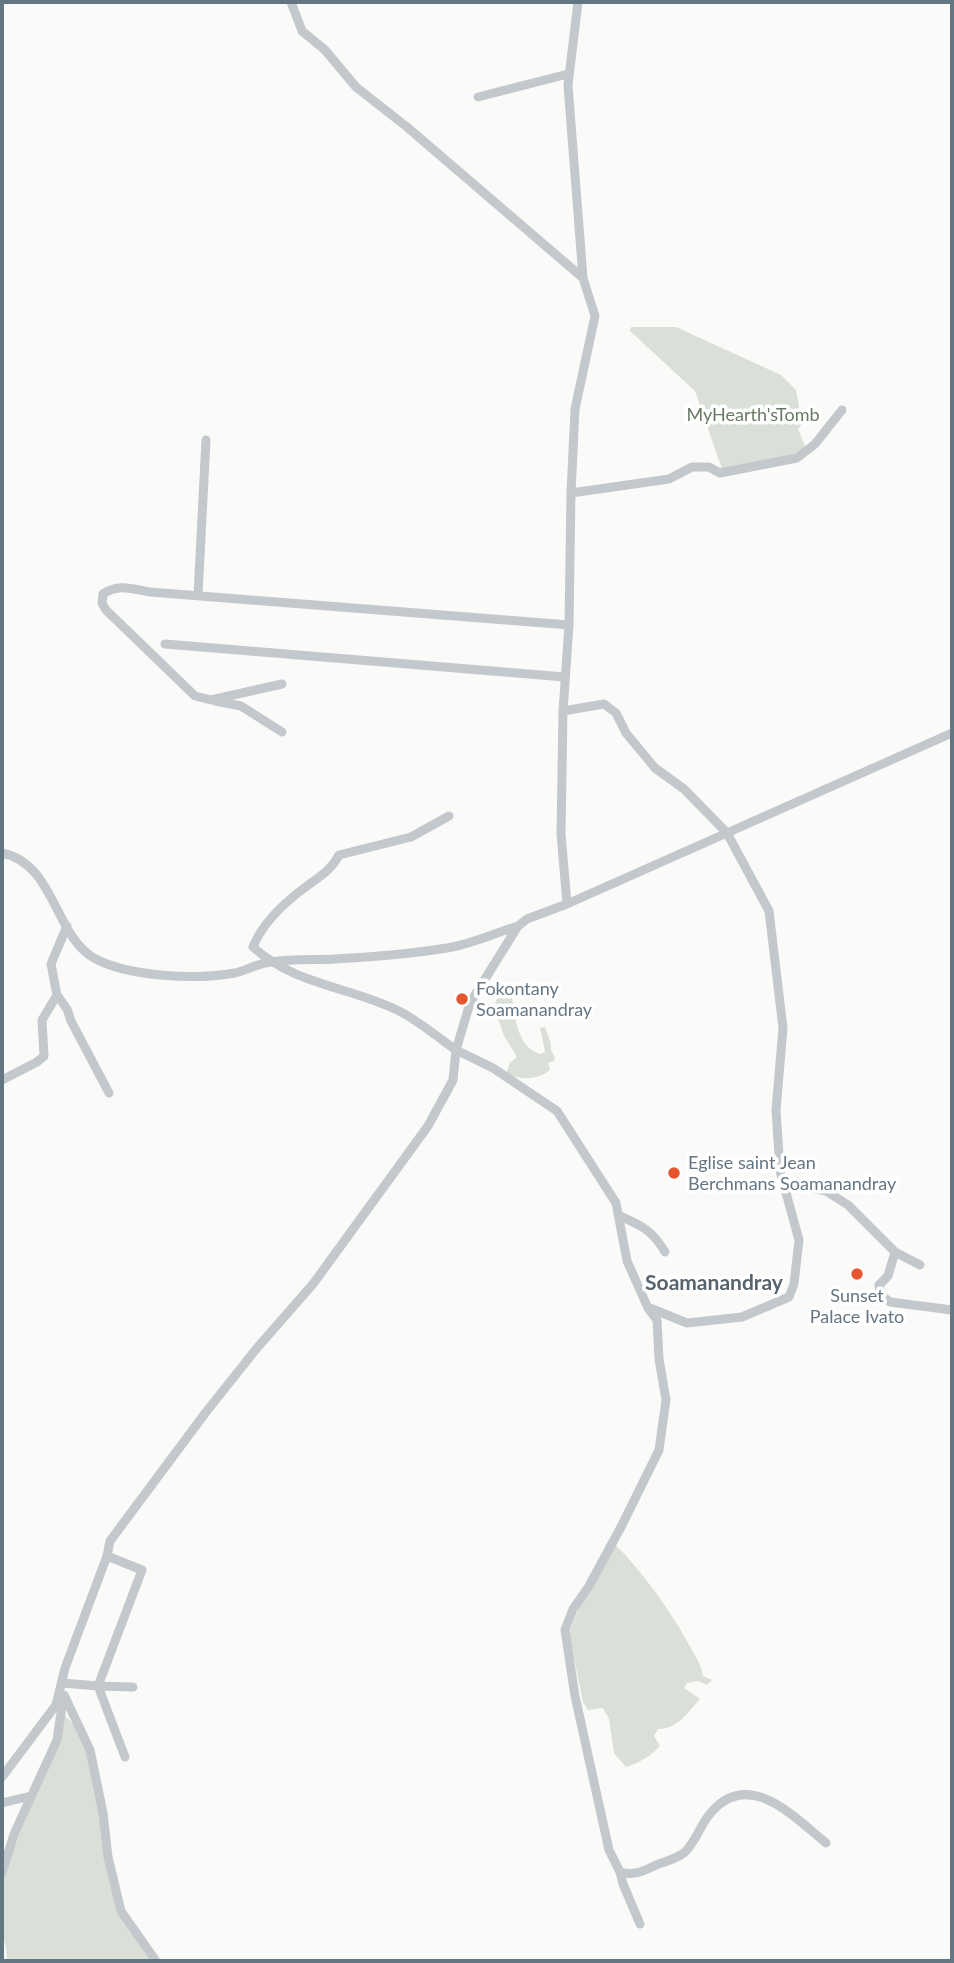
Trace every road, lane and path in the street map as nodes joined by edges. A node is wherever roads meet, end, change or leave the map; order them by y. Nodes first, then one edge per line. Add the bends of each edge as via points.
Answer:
1 (291, 2) edge
2 (578, 2) edge
3 (568, 74) junction
4 (478, 97) dead end
5 (583, 278) junction
6 (842, 410) dead end
7 (206, 440) dead end
8 (571, 493) junction
9 (198, 595) junction
10 (569, 625) junction
11 (165, 644) dead end
12 (565, 677) junction
13 (282, 684) dead end
14 (211, 700) junction
15 (563, 711) junction
16 (282, 732) dead end
17 (952, 733) edge
18 (449, 816) dead end
19 (727, 833) junction
20 (2, 853) edge
21 (566, 904) junction
22 (67, 926) junction
23 (518, 926) junction
24 (269, 962) junction
25 (57, 995) junction
26 (456, 1050) junction
27 (2, 1080) edge
28 (110, 1093) dead end
29 (785, 1183) junction
30 (620, 1216) junction
31 (665, 1252) dead end
32 (895, 1252) junction
33 (920, 1265) dead end
34 (648, 1308) junction
35 (952, 1310) edge
36 (107, 1556) junction
37 (62, 1683) junction
38 (98, 1686) junction
39 (133, 1688) dead end
40 (64, 1695) junction
41 (125, 1757) dead end
42 (2, 1777) edge
43 (32, 1796) junction
44 (2, 1804) edge
45 (825, 1843) dead end
46 (620, 1872) junction
47 (2, 1873) edge
48 (640, 1924) dead end
49 (156, 1961) edge

1 - 5 street via 302,31 356,87
2 - 3 street
3 - 4 street
3 - 5 street
5 - 8 street via 594,316 575,410
6 - 8 street via 815,444 797,458 720,473 709,467 692,467 669,479
7 - 9 street
8 - 10 street
9 - 10 street
9 - 14 street via 112,587 103,594 102,603 195,696
10 - 12 street
11 - 12 street
12 - 15 street
13 - 14 street
14 - 16 street via 241,706
15 - 19 street via 604,704 616,713 655,768 684,789
15 - 21 street via 561,834
17 - 19 street
18 - 24 street via 411,837 339,855 333,867 300,891 259,933 253,947
19 - 21 street
19 - 29 street via 769,911 783,1028 776,1110
20 - 22 street via 35,873
21 - 23 street
22 - 24 street via 79,947 95,959 135,971 184,976 235,973
22 - 25 street via 51,964
23 - 24 street via 449,947
23 - 26 street via 470,1003
24 - 26 street via 399,1011
25 - 27 street via 42,1020 44,1056
25 - 28 street
26 - 30 street via 557,1111
26 - 36 street via 453,1080 428,1126 313,1284 248,1358 126,1517 110,1541
29 - 32 street via 826,1191 848,1205
29 - 34 street via 799,1240 789,1297 742,1317 687,1322
30 - 31 street via 656,1236
30 - 34 street via 627,1261
32 - 33 street
32 - 35 street via 888,1276 878,1285 881,1295 890,1302
34 - 46 street via 657,1320 666,1401 659,1450 565,1630 608,1850
36 - 37 street
36 - 38 street via 142,1570
37 - 38 street
37 - 40 street
37 - 42 street via 56,1705
38 - 39 street
38 - 41 street
40 - 43 street via 57,1740
40 - 49 street via 90,1750 121,1911
43 - 44 street
43 - 47 street
45 - 46 street via 770,1802 741,1794 727,1797 708,1815 684,1853 639,1873
46 - 48 street

